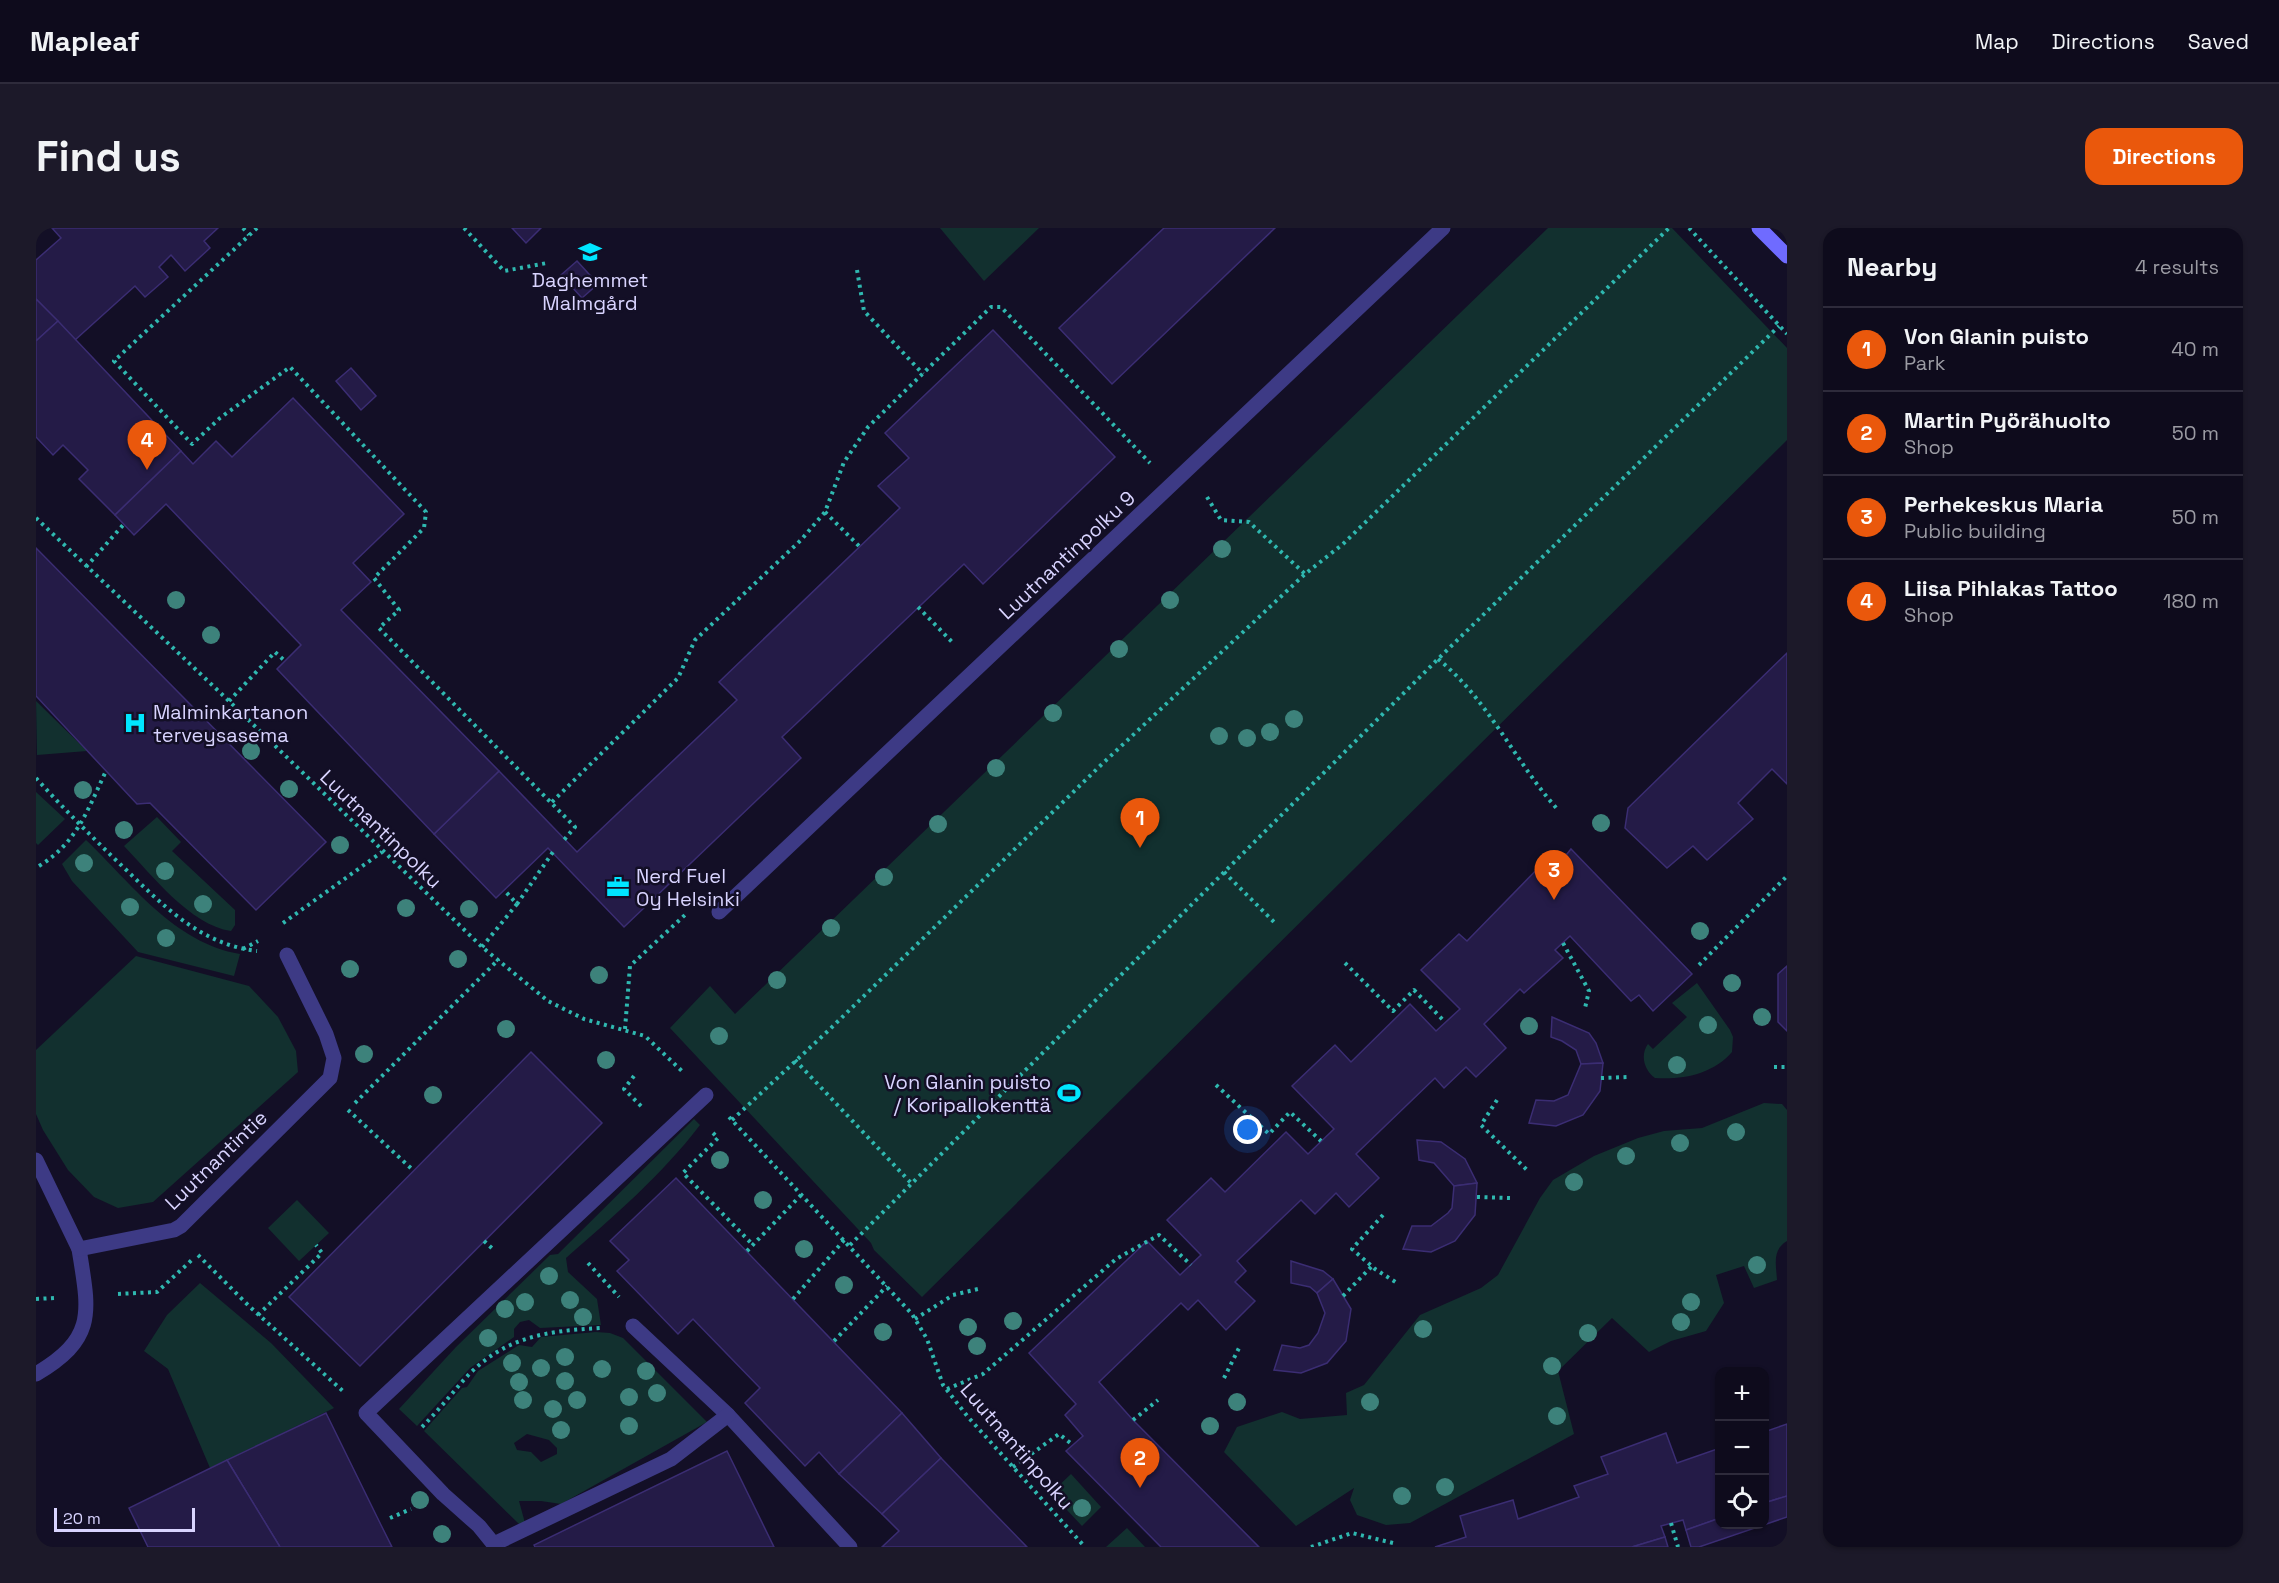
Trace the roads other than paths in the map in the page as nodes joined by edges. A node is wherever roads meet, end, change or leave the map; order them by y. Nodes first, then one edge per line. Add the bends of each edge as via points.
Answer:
1 (1443, 228) edge
2 (1759, 228) edge
3 (1787, 256) edge
4 (719, 912) dead end
5 (287, 955) dead end
6 (706, 1095) dead end
7 (36, 1160) edge
8 (80, 1248) junction
9 (633, 1326) road end
10 (36, 1374) edge
11 (728, 1415) junction
12 (495, 1545) edge
13 (849, 1547) edge

1 - 4 street, Luutnantinpolku 9
2 - 3 street
5 - 8 street, Luutnantintie via 326,1034 334,1058 330,1078 181,1226
6 - 12 street via 366,1413
7 - 8 street
8 - 10 street via 87,1296 80,1338 57,1362
9 - 11 street
11 - 12 street via 670,1459
11 - 13 street

